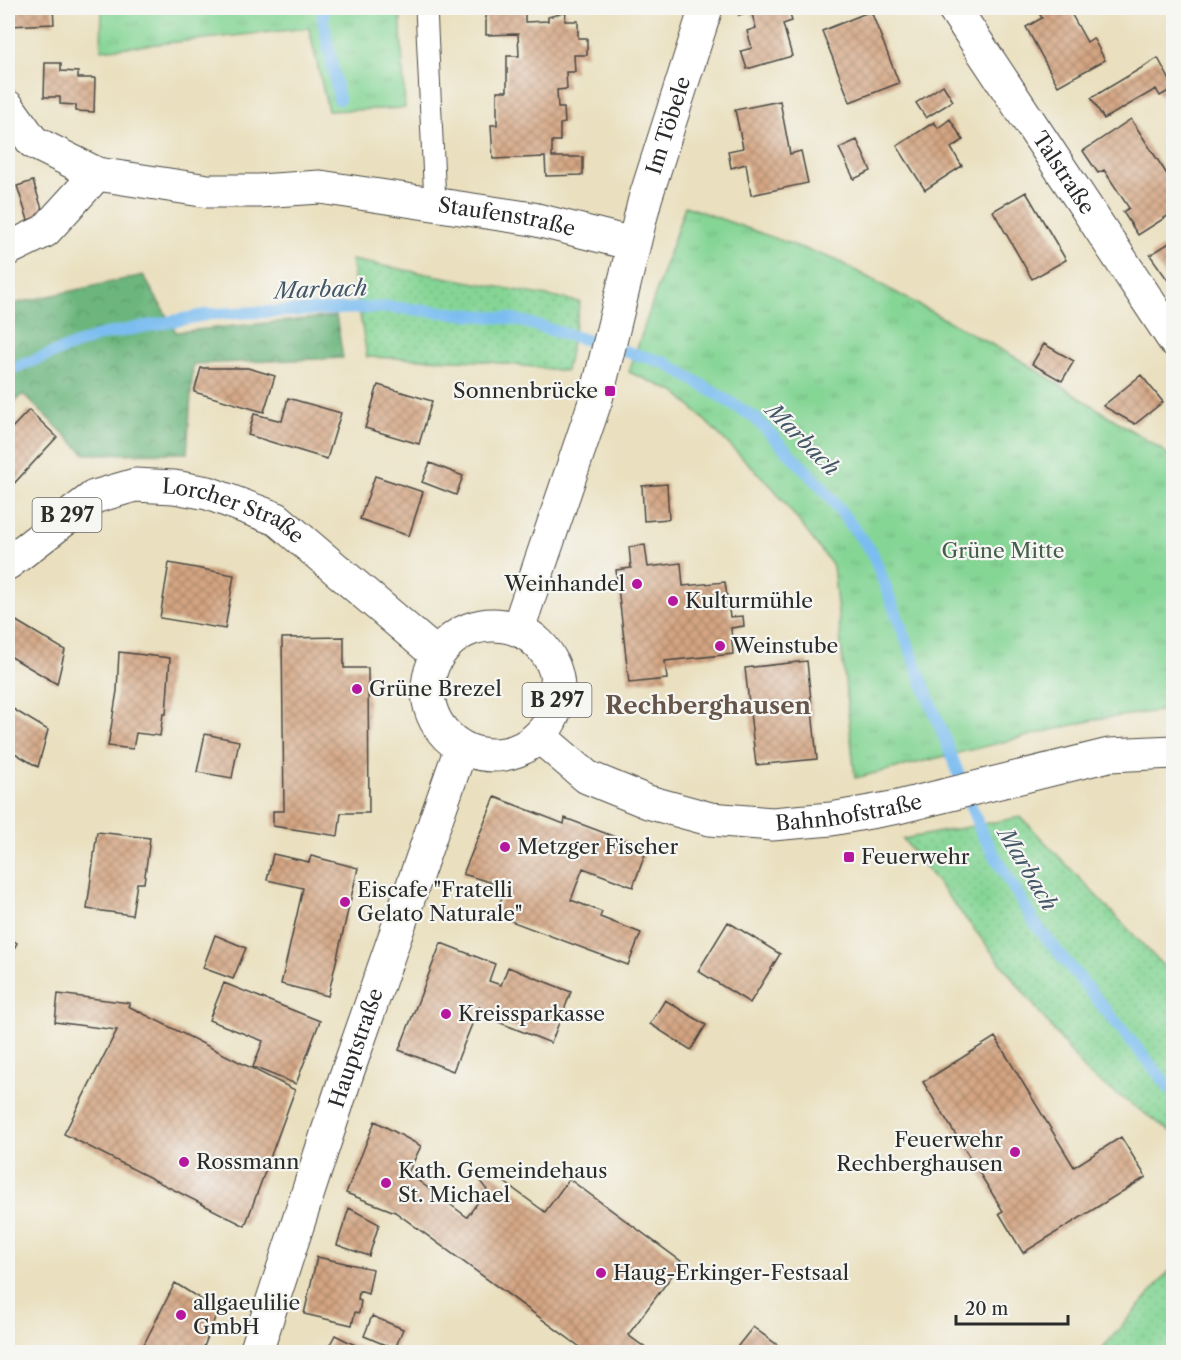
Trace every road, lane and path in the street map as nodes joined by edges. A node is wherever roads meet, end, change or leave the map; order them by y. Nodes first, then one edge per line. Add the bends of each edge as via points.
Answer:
1 (426, 8) edge
2 (706, 8) edge
3 (954, 8) edge
4 (8, 107) edge
5 (97, 174) junction
6 (435, 203) junction
7 (8, 249) edge
8 (631, 256) junction
9 (1173, 340) edge
10 (8, 563) edge
11 (518, 629) junction
12 (437, 655) junction
13 (539, 736) junction
14 (461, 748) junction
15 (1169, 752) edge
16 (256, 1353) edge

1 - 6 lane
2 - 8 street, Im Töbele
3 - 9 street, Talstraße
4 - 5 street, Staufenstraße via 33,142
5 - 6 street, Staufenstraße via 208,191 320,187
5 - 7 street via 45,231
6 - 8 street, Staufenstraße via 533,219
8 - 11 street via 596,399
10 - 12 street, Lorcher Straße / B 297 via 94,497 135,485 208,493 277,519
11 - 12 street via 496,624 472,627 452,638
11 - 13 street, B 297 via 536,641 549,657 557,677 551,719
12 - 14 street via 428,680 430,706 441,730
13 - 14 street, B 297 via 502,755
13 - 15 street, Bahnhofstraße / B 297 via 587,777 648,802 710,819 772,824 898,807 1080,760
14 - 16 street, Hauptstraße via 345,1079

